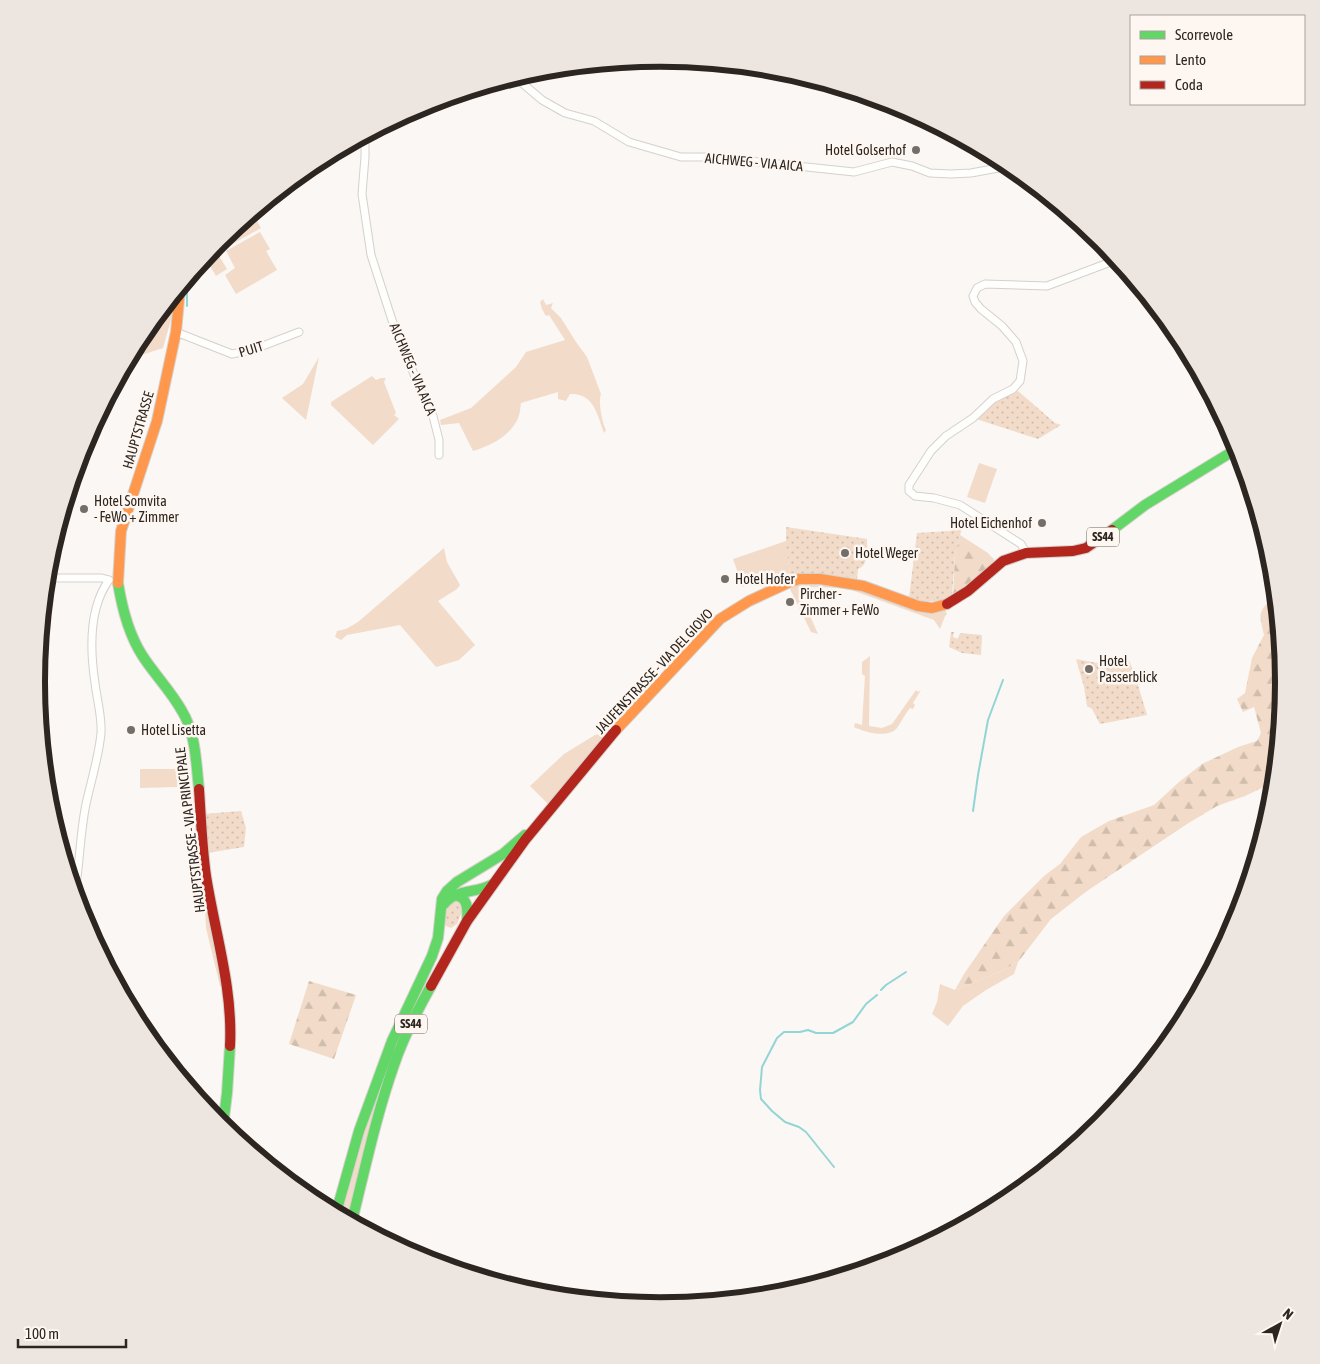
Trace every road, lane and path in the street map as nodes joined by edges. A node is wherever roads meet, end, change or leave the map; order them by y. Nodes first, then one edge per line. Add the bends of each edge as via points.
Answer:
1 (522, 83) edge
2 (365, 142) edge
3 (998, 168) edge
4 (1109, 263) edge
5 (179, 300) edge
6 (176, 332) junction
7 (299, 332) dead end
8 (1230, 453) edge
9 (440, 455) dead end
10 (1026, 554) junction
11 (54, 578) edge
12 (113, 579) junction
13 (549, 812) junction
14 (77, 876) edge
15 (457, 882) junction
16 (493, 884) junction
17 (482, 890) junction
18 (452, 895) junction
19 (480, 902) junction
20 (441, 909) junction
21 (467, 921) junction
22 (224, 1116) edge
23 (338, 1206) edge
24 (353, 1216) edge

1 - 3 street, AICHWEG - VIA AICA via 565,114 594,121 629,142 681,157 713,157 854,172 892,162 930,173 971,173
2 - 9 street, AICHWEG - VIA AICA via 362,194 371,255 392,320 434,416
4 - 10 street via 1047,286 985,284 977,288 973,296 975,302 1016,342 1022,355 1020,381 1014,389 992,399 936,445 909,485 914,496 960,505 1022,544
5 - 6 street, HAUPTSTRASSE
6 - 7 street, PUIT via 232,354
6 - 12 street, HAUPTSTRASSE via 157,421 121,531
8 - 10 street, JAUFENSTRASSE - VIA DEL GIOVO / SS44 via 1145,505 1086,548
10 - 13 street, JAUFENSTRASSE - VIA DEL GIOVO / SS44 via 1003,561 968,592 945,606 918,606 863,586 820,579 799,579 749,601 720,619 689,651 616,730
11 - 12 street
12 - 14 street via 103,590 92,631 101,734 86,805
12 - 22 street, HAUPTSTRASSE - VIA PRINCIPALE via 131,634 182,712 195,746 206,875 231,1022
13 - 15 street via 503,854
13 - 16 street, JAUFENSTRASSE - VIA DEL GIOVO / SS44
15 - 17 street via 474,880
15 - 20 street via 444,895
16 - 17 street
16 - 19 street, JAUFENSTRASSE - VIA DEL GIOVO / SS44
17 - 18 street
17 - 19 street
18 - 20 street
18 - 21 street via 459,895 466,901
19 - 21 street, JAUFENSTRASSE - VIA DEL GIOVO / SS44
20 - 23 street via 438,938 432,956 389,1049
21 - 24 street, JAUFENSTRASSE - VIA DEL GIOVO / SS44 via 417,1011 394,1064

